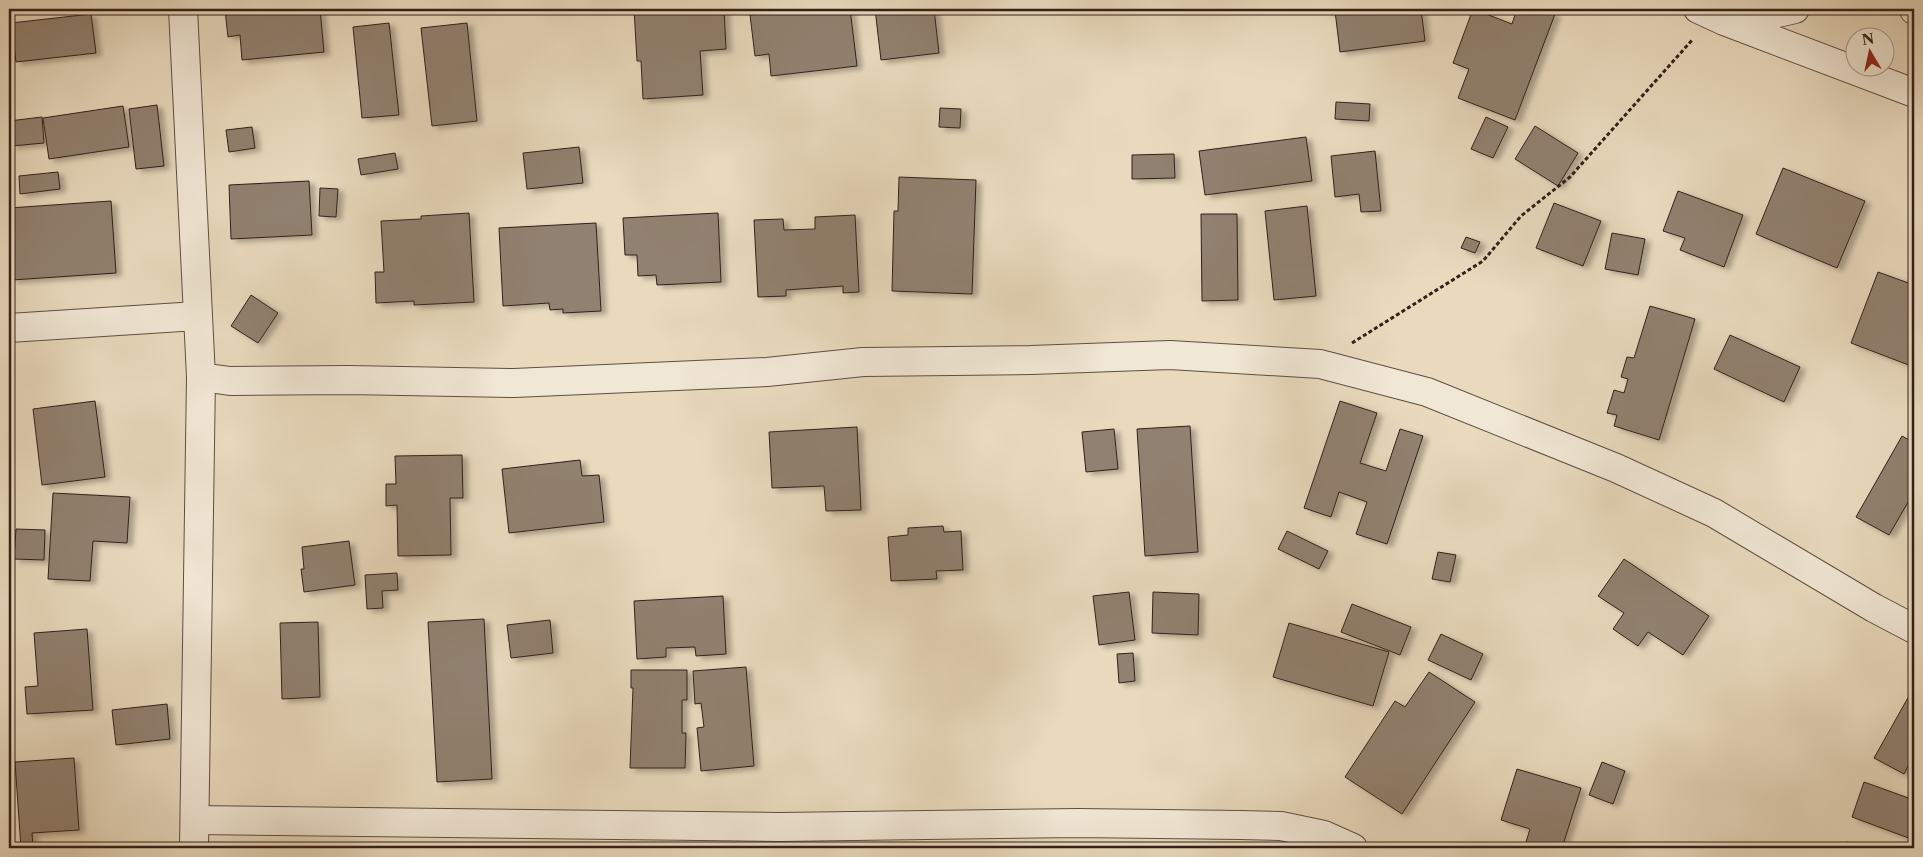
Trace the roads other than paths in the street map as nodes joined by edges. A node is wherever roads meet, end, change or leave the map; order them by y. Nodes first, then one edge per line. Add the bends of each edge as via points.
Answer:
1 (183, 9) edge
2 (1698, 9) edge
3 (1795, 9) edge
4 (1724, 21) junction
5 (1914, 93) edge
6 (197, 316) junction
7 (9, 328) edge
8 (201, 376) junction
9 (1914, 629) edge
10 (195, 820) junction
11 (194, 848) edge
12 (1353, 848) edge

1 - 6 street
2 - 4 street
3 - 4 street
4 - 5 street
6 - 7 street
6 - 8 street
8 - 9 street via 230,382 514,383 767,372 863,362 1170,355 1320,364 1428,392 1616,468 1714,513
8 - 10 street
10 - 11 street
10 - 12 street via 779,827 1078,823 1248,825 1282,826 1324,835

